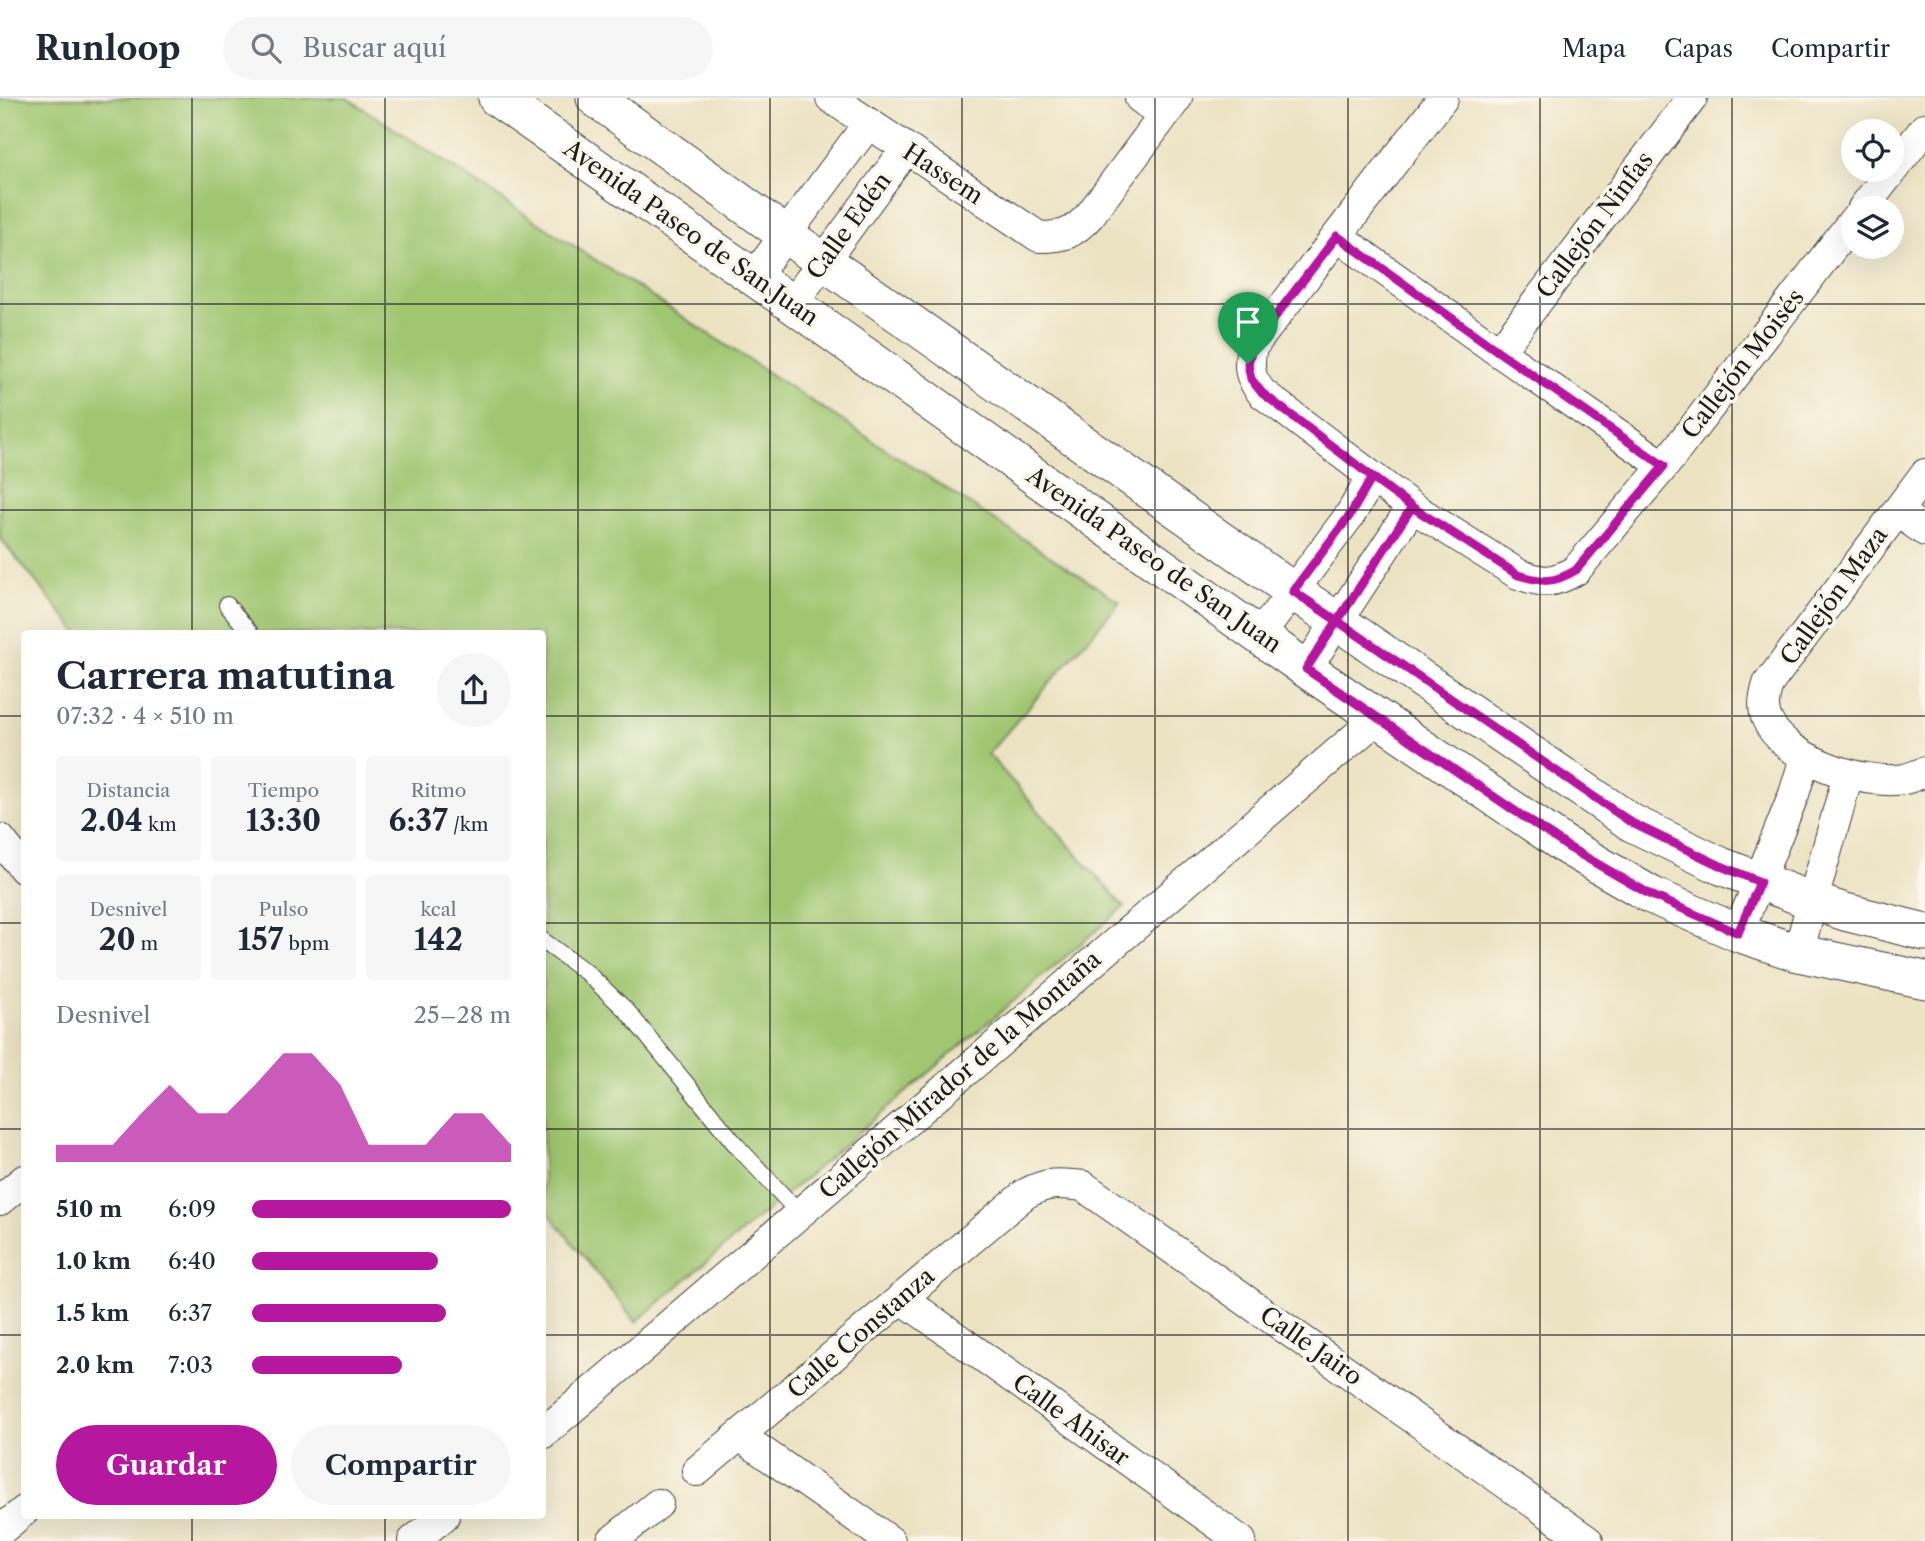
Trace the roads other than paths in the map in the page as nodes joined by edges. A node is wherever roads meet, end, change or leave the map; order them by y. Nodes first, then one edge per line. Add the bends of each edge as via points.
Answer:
1 (497, 98) edge
2 (595, 98) edge
3 (831, 98) edge
4 (1443, 98) edge
5 (1692, 98) edge
6 (1160, 104) edge
7 (867, 124) junction
8 (1925, 128) edge
9 (906, 149) junction
10 (1872, 196) edge
11 (786, 235) junction
12 (1337, 236) junction
13 (1841, 237) edge
14 (823, 261) junction
15 (754, 277) junction
16 (792, 304) junction
17 (1499, 352) junction
18 (1664, 466) junction
19 (1925, 474) edge
20 (1372, 478) junction
21 (1412, 507) junction
22 (1897, 511) junction
23 (1925, 531) edge
24 (1293, 591) junction
25 (227, 605) dead end
26 (1336, 620) junction
27 (248, 630) edge
28 (1260, 635) junction
29 (1306, 669) junction
30 (1378, 717) junction
31 (1805, 758) junction
32 (1925, 772) edge
33 (1848, 775) junction
34 (1760, 882) junction
35 (1812, 901) junction
36 (1925, 932) edge
37 (1738, 933) junction
38 (546, 943) edge
39 (1798, 953) junction
40 (1925, 980) edge
41 (21, 1182) edge
42 (1025, 1194) joint
43 (0, 1200) edge
44 (799, 1213) junction
45 (901, 1298) junction
46 (546, 1431) edge
47 (740, 1436) junction
48 (697, 1471) dead end
49 (658, 1504) dead end
50 (21, 1514) edge
51 (440, 1519) edge
52 (0, 1531) edge
53 (413, 1541) edge
54 (612, 1541) edge
55 (890, 1541) edge
56 (1241, 1541) edge
57 (1588, 1541) edge

1 - 15 street, Avenida Paseo de San Juan
2 - 11 street
3 - 7 street, Hassem
4 - 12 street
5 - 17 street, Callejón Ninfas
6 - 9 street, Hassem via 1090,215 1076,230 1059,237 1039,237
7 - 9 street, Hassem
7 - 11 street, Calle Edén
8 - 10 street
9 - 14 street, Calle Edén
11 - 14 street
11 - 15 street, Calle Edén
12 - 17 street
12 - 20 street via 1252,347 1248,364 1251,379 1262,393
13 - 18 street, Callejón Moisés
14 - 16 street, Calle Edén
14 - 24 street
15 - 16 street, Avenida Paseo de San Juan
16 - 28 street, Avenida Paseo de San Juan
17 - 18 street
18 - 21 street, Callejón Moisés via 1576,570 1559,581 1518,575
19 - 22 street, Callejón Maza
20 - 21 street
20 - 24 street
21 - 26 street
22 - 23 street
22 - 31 street, Callejón Maza via 1769,684 1766,717
24 - 26 street
24 - 28 street
25 - 27 lane
26 - 29 street
26 - 34 street via 1632,823
28 - 29 street, Avenida Paseo de San Juan
29 - 30 street, Avenida Paseo de San Juan
30 - 37 street, Avenida Paseo de San Juan via 1568,847 1651,895
30 - 44 street, Callejón Mirador de la Montaña
31 - 33 street
31 - 34 street
32 - 33 street via 1885,780
33 - 35 street
34 - 35 street
34 - 37 street
35 - 36 street
35 - 39 street
37 - 39 street, Avenida Paseo de San Juan
38 - 44 lane via 587,973 627,1012 736,1146
39 - 40 street, Avenida Paseo de San Juan
41 - 43 street
42 - 45 street, Calle Constanza
42 - 57 street, Calle Jairo via 1042,1185 1083,1186
44 - 46 street, Callejón Mirador de la Montaña
45 - 47 street, Calle Constanza
45 - 56 street, Calle Ahisar
47 - 48 street, Calle Constanza
47 - 55 street
49 - 54 street
50 - 52 street
51 - 53 street

